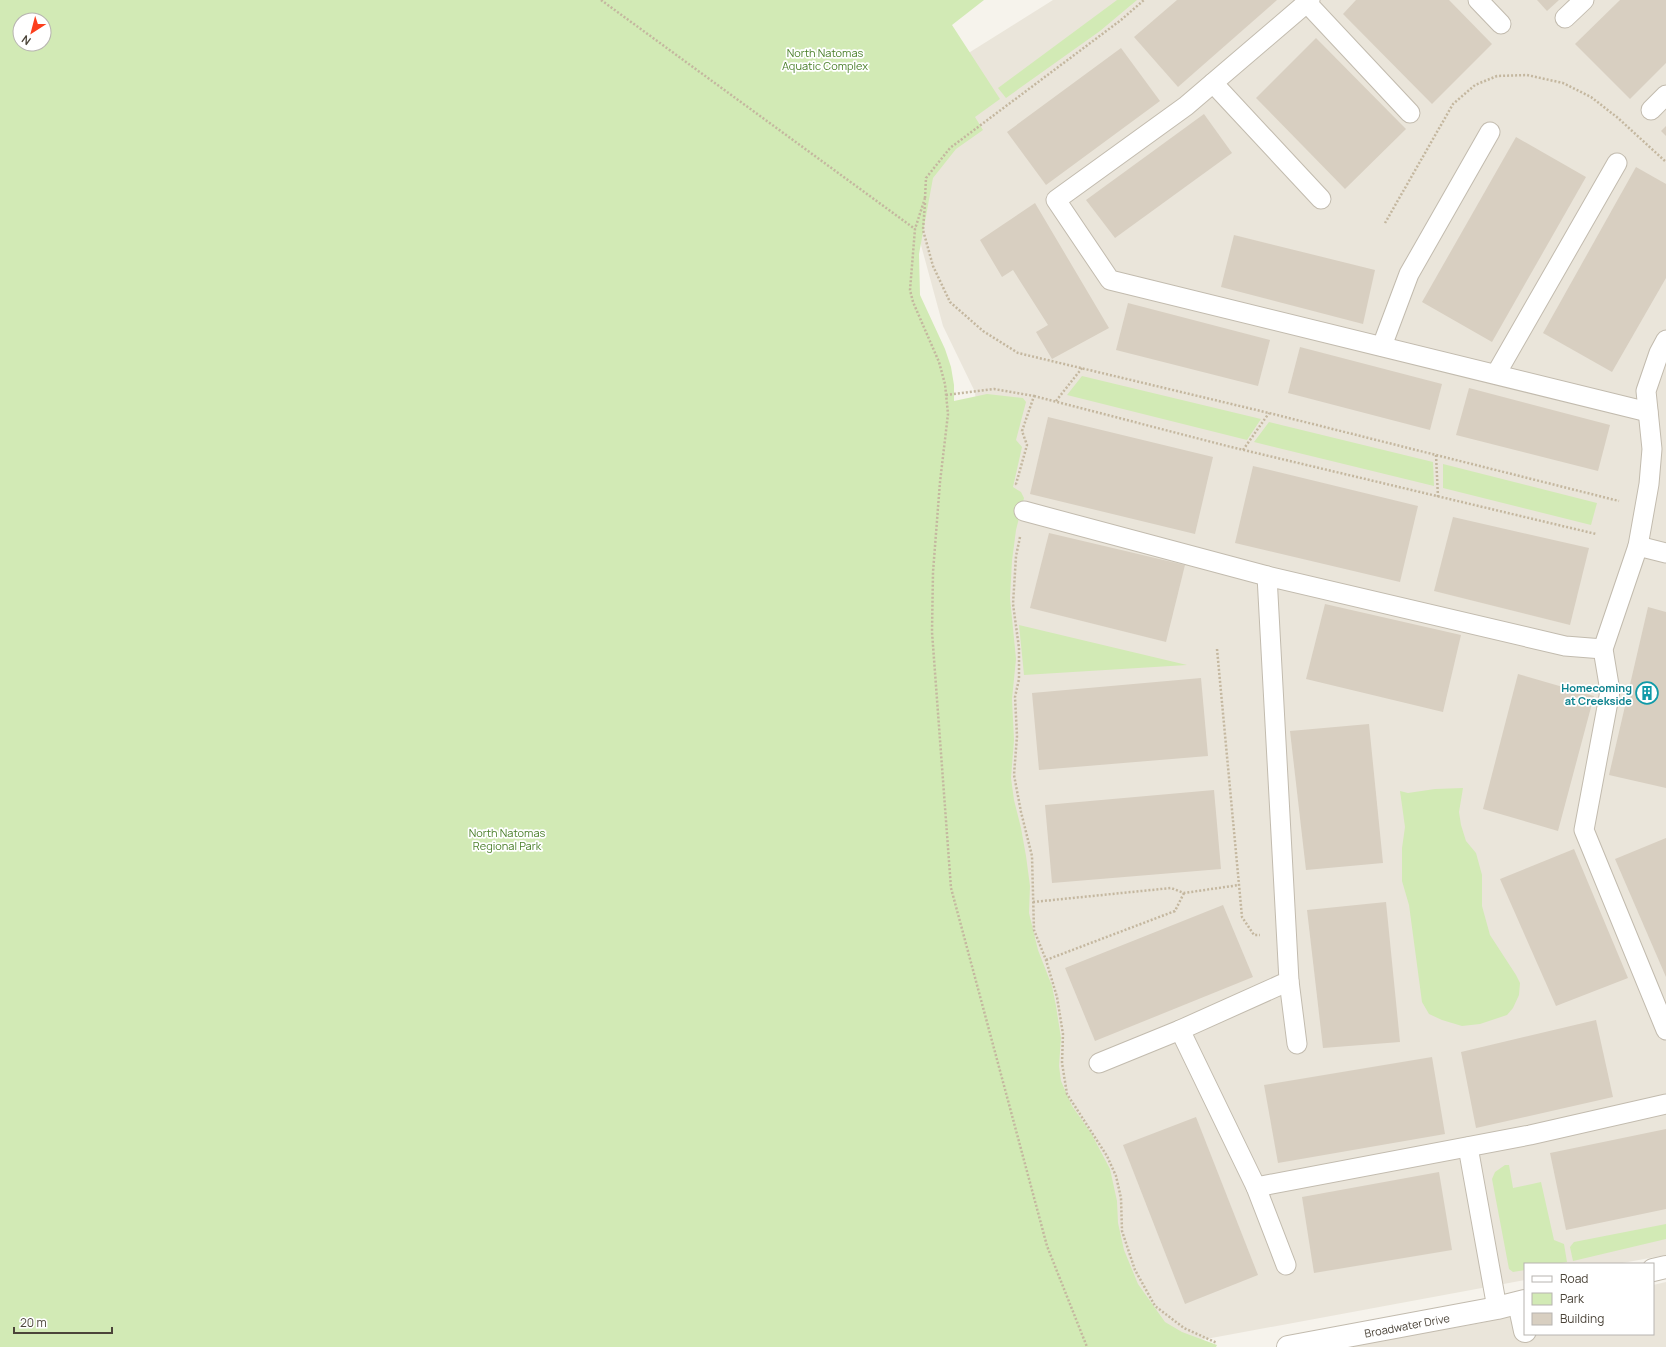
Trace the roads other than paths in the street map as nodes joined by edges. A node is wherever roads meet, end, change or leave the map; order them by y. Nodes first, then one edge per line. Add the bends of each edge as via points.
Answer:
1 (1478, 0) edge
2 (1584, 0) edge
3 (1308, 2) edge
4 (1566, 18) dead end
5 (1501, 24) dead end
6 (1213, 83) junction
7 (1666, 95) edge
8 (1651, 110) dead end
9 (1410, 113) dead end
10 (1490, 132) dead end
11 (1617, 163) dead end
12 (1321, 199) dead end
13 (1666, 340) edge
14 (1382, 346) junction
15 (1496, 374) junction
16 (1648, 412) junction
17 (1024, 511) road end
18 (1638, 546) junction
19 (1666, 552) edge
20 (1267, 576) junction
21 (1603, 649) junction
22 (1289, 980) junction
23 (1180, 1030) junction
24 (1666, 1030) edge
25 (1297, 1044) dead end
26 (1099, 1063) dead end
27 (1666, 1104) edge
28 (1468, 1147) junction
29 (1256, 1187) junction
30 (1286, 1265) dead end
31 (1666, 1267) edge
32 (1654, 1270) edge
33 (1522, 1302) edge
34 (1496, 1308) junction
35 (1524, 1321) edge
36 (1526, 1335) edge
37 (1288, 1347) edge
38 (1528, 1347) edge

1 - 5 lane
2 - 4 lane
3 - 6 lane
3 - 9 lane
6 - 12 lane
6 - 14 lane via 1186,106 1056,200 1110,280
7 - 8 lane
10 - 14 lane via 1409,274
11 - 15 lane
13 - 16 lane via 1659,352 1646,391
14 - 15 lane
15 - 16 lane
16 - 18 lane via 1652,449 1649,484
17 - 20 lane
18 - 19 lane
18 - 21 lane
20 - 21 lane via 1565,646
20 - 22 lane
21 - 24 lane via 1610,691 1584,830
22 - 23 lane
22 - 25 lane
23 - 26 lane
23 - 29 lane
27 - 28 lane
28 - 29 lane
28 - 34 lane
29 - 30 lane
31 - 32 street
33 - 34 street, Broadwater Drive
33 - 35 street
34 - 37 street, Broadwater Drive
36 - 38 street

